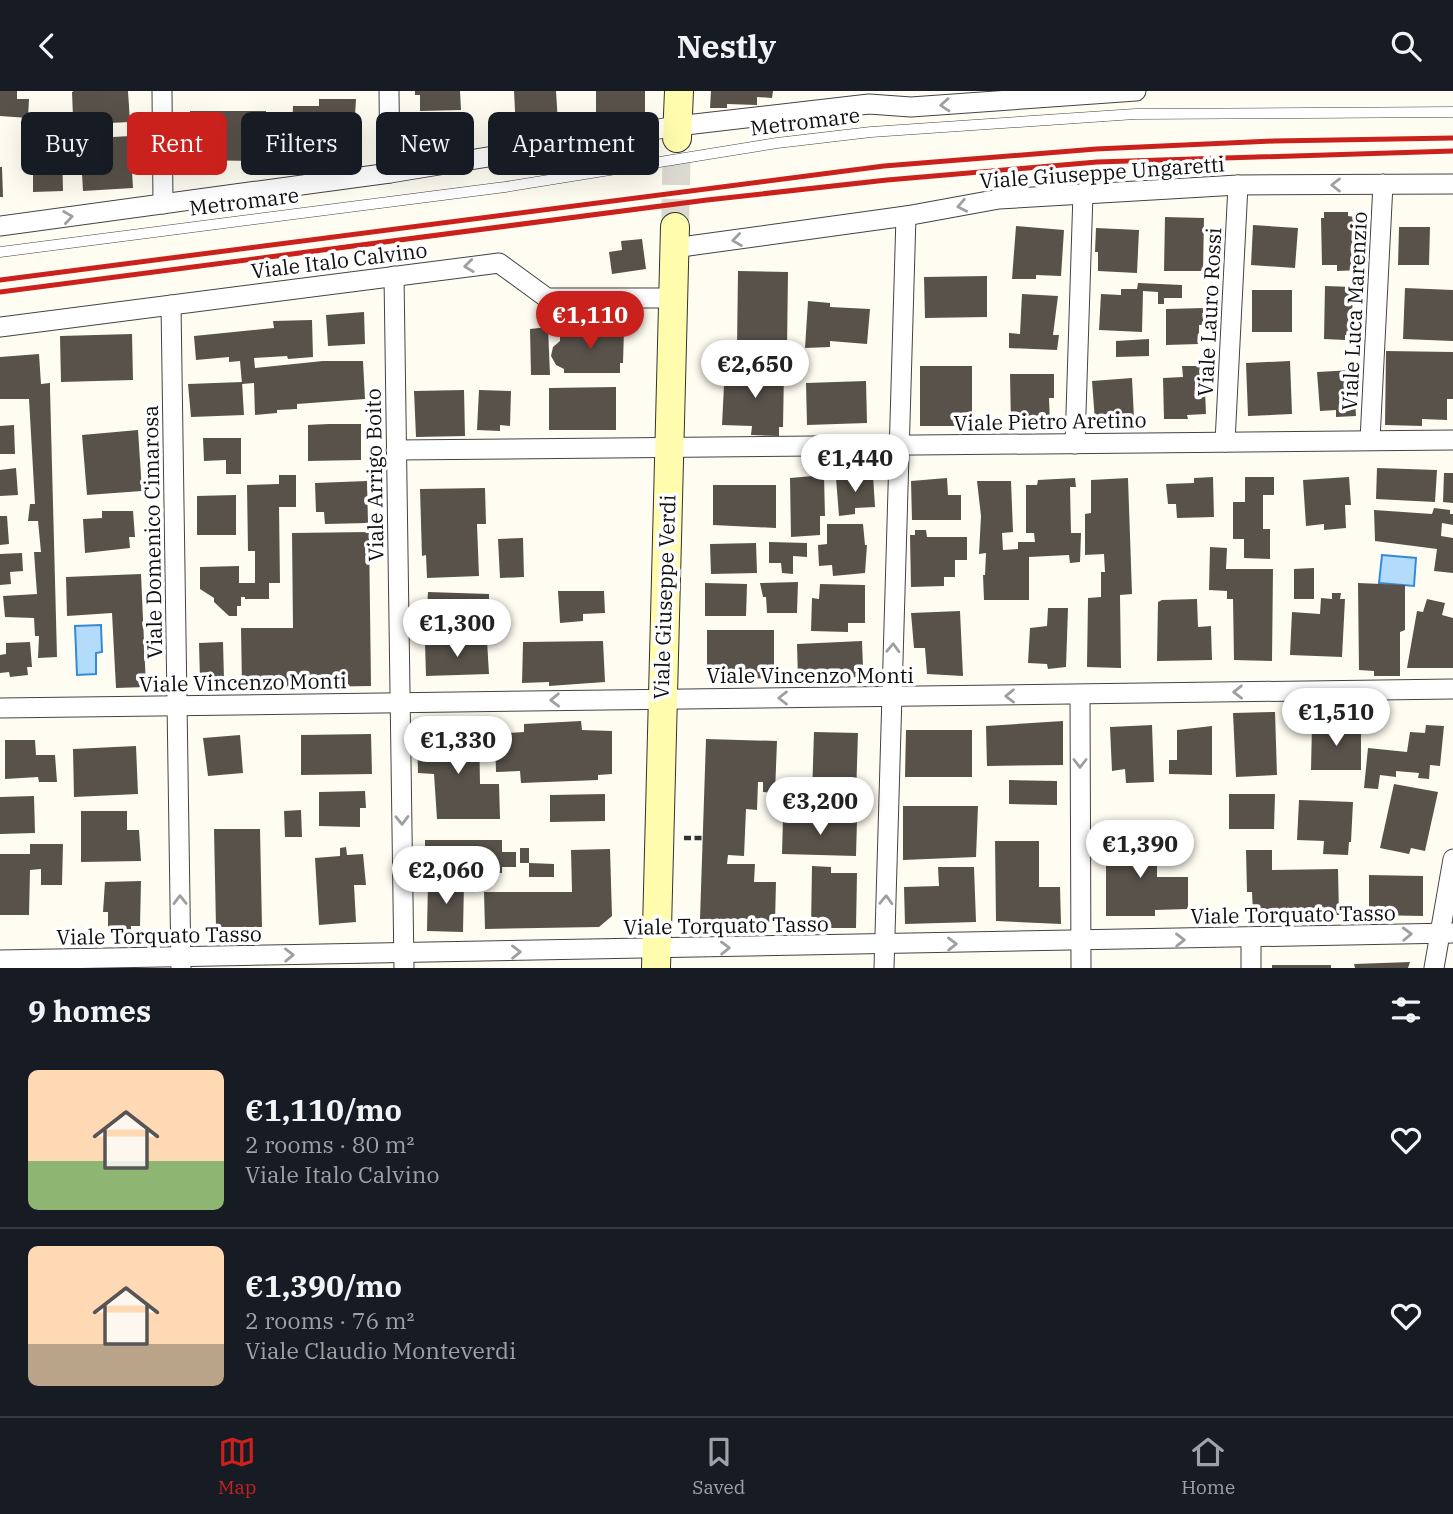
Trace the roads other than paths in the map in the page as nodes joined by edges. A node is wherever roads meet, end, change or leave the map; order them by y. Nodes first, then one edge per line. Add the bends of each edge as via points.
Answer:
1 (162, 91) edge
2 (388, 91) edge
3 (678, 91) edge
4 (1136, 91) edge
5 (1096, 93) edge
6 (911, 99) edge
7 (389, 112) edge
8 (1453, 112) edge
9 (677, 132) junction
10 (474, 161) edge
11 (376, 175) edge
12 (1383, 184) junction
13 (1453, 184) edge
14 (1238, 185) junction
15 (1083, 193) junction
16 (163, 204) junction
17 (906, 216) junction
18 (0, 226) edge
19 (675, 237) joint
20 (0, 252) edge
21 (394, 276) junction
22 (673, 298) junction
23 (172, 305) junction
24 (0, 327) edge
25 (1370, 440) junction
26 (1453, 440) edge
27 (1225, 442) junction
28 (1075, 444) junction
29 (899, 445) junction
30 (668, 448) junction
31 (396, 450) junction
32 (1453, 689) edge
33 (1080, 695) junction
34 (892, 698) junction
35 (661, 699) junction
36 (400, 702) junction
37 (177, 706) junction
38 (0, 708) edge
39 (1453, 859) edge
40 (1447, 933) edge
41 (1251, 939) junction
42 (1082, 941) junction
43 (885, 945) junction
44 (656, 959) edge
45 (0, 960) edge
46 (404, 961) edge
47 (181, 963) edge
48 (884, 968) edge
49 (1081, 968) edge
50 (1251, 968) edge
51 (1434, 968) edge

1 - 16 street
2 - 7 street
3 - 9 street
4 - 5 street
5 -> 6 street
6 - 9 street
8 - 20 lane, Metromare via 1135,114 872,132 505,187
9 - 10 street
11 - 16 street
12 - 13 street, Viale Giuseppe Ungaretti
12 -> 14 street, Viale Giuseppe Ungaretti
12 - 25 street, Viale Luca Marenzio
14 - 15 street, Viale Giuseppe Ungaretti
14 - 27 street, Viale Lauro Rossi
15 -> 17 street, Viale Giuseppe Ungaretti via 999,199
15 - 28 street
18 -> 16 street
17 -> 19 street, Viale Giuseppe Ungaretti
17 - 29 street
19 - 22 street, Viale Giuseppe Verdi
22 -> 21 street, Viale Italo Calvino via 547,298 499,263
21 - 23 street, Viale Italo Calvino
21 - 31 street, Viale Arrigo Boito
22 - 30 street, Viale Giuseppe Verdi
23 - 24 street, Viale Italo Calvino
23 - 37 street, Viale Domenico Cimarosa
25 - 26 street, Viale Pietro Aretino
25 - 27 street, Viale Pietro Aretino
27 - 28 street, Viale Pietro Aretino
28 - 29 street, Viale Pietro Aretino
29 - 30 street, Viale Pietro Aretino
34 -> 29 street
30 - 31 street, Viale Pietro Aretino
30 - 35 street, Viale Giuseppe Verdi
31 - 36 street, Viale Arrigo Boito
32 -> 33 street, Viale Vincenzo Monti
33 -> 34 street, Viale Vincenzo Monti
33 -> 42 street
34 -> 35 street, Viale Vincenzo Monti
43 -> 34 street
35 -> 36 street, Viale Vincenzo Monti
35 - 44 street, Viale Giuseppe Verdi
36 - 37 street, Viale Vincenzo Monti
36 -> 46 street, Viale Arrigo Boito
37 - 38 street, Viale Vincenzo Monti
47 -> 37 street, Viale Domenico Cimarosa
39 - 40 street
41 -> 40 street, Viale Torquato Tasso
40 - 51 street
42 -> 41 street, Viale Torquato Tasso
41 - 50 street
43 -> 42 street, Viale Torquato Tasso
42 - 49 street
44 -> 43 street, Viale Torquato Tasso
43 - 48 street
46 -> 44 street, Viale Torquato Tasso
45 - 47 street, Viale Torquato Tasso
47 -> 46 street, Viale Torquato Tasso

